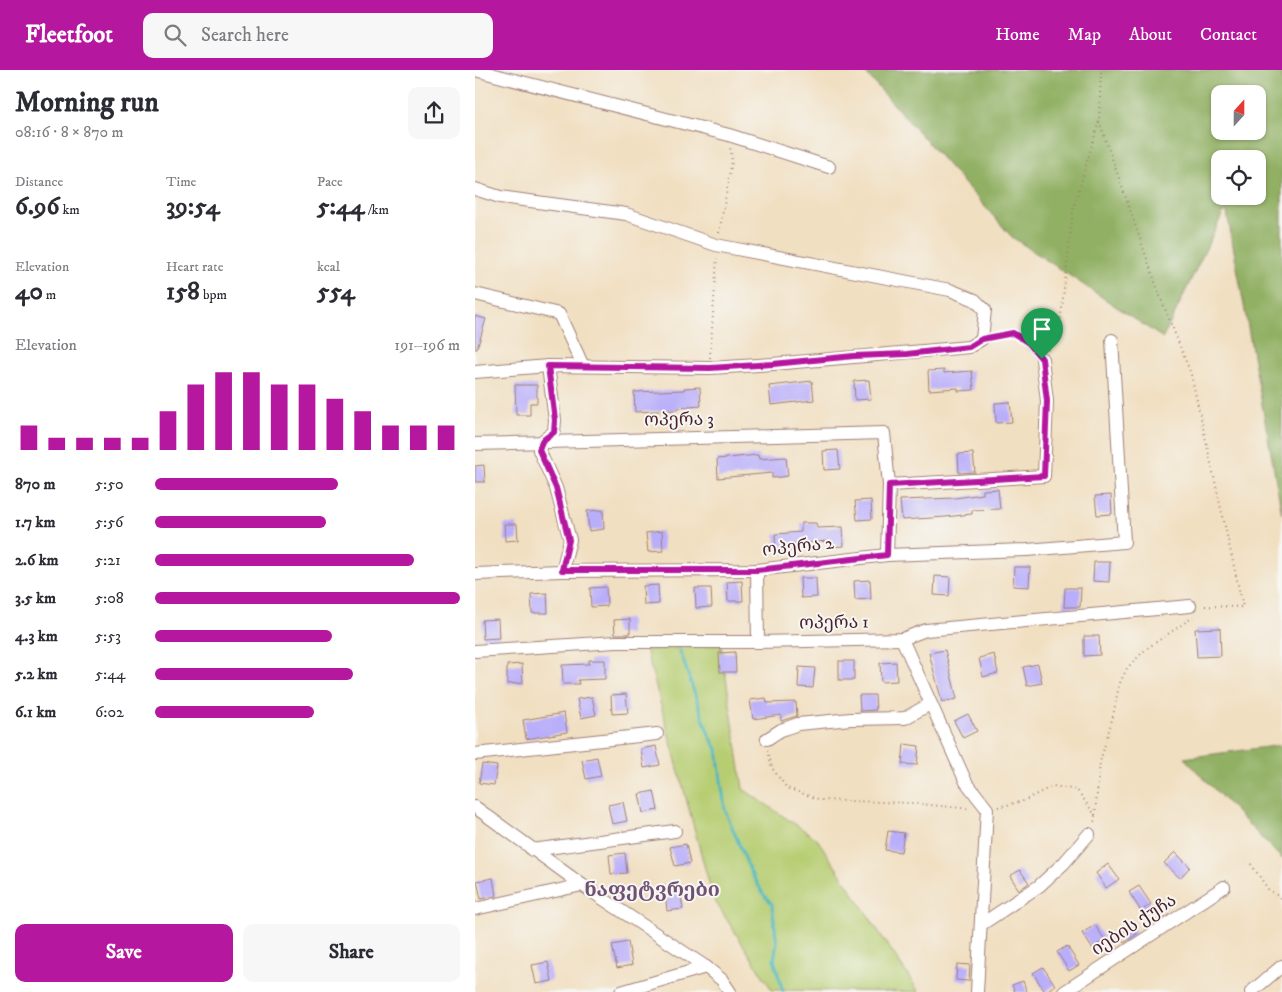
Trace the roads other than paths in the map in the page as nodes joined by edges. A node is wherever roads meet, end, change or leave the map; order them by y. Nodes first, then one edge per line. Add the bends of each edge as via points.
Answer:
1 (475, 70) edge
2 (829, 167) dead end
3 (475, 189) edge
4 (475, 294) edge
5 (1112, 340) dead end
6 (1042, 359) road end
7 (548, 366) junction
8 (583, 366) junction
9 (475, 372) edge
10 (542, 441) junction
11 (475, 444) edge
12 (889, 485) junction
13 (887, 555) junction
14 (562, 570) junction
15 (757, 570) junction
16 (475, 574) edge
17 (1190, 606) road end
18 (902, 639) junction
19 (758, 642) junction
20 (475, 651) edge
21 (930, 704) junction
22 (657, 734) dead end
23 (767, 739) road end
24 (475, 754) edge
25 (475, 808) edge
26 (675, 831) dead end
27 (1089, 834) road end
28 (532, 850) junction
29 (581, 885) junction
30 (1224, 887) dead end
31 (475, 909) edge
32 (982, 924) junction
33 (706, 966) junction
34 (1282, 966) edge
35 (621, 992) edge
36 (731, 992) edge
37 (977, 992) edge
38 (1064, 992) edge
39 (1251, 992) edge

1 - 2 street via 729,135
3 - 8 street via 500,197 627,214 716,245 950,290 975,300 985,310 982,339 969,347 710,368
4 - 8 street via 559,314
5 - 13 street, ოპერა 2 via 1124,542 1027,550
6 - 12 street via 1047,401 1044,476
7 - 8 street
7 - 9 street
7 - 10 street via 555,420 554,432
10 - 11 street, ოპერა 3
10 - 12 street, ოპერა 3 via 884,433
10 - 14 street via 539,450 556,488 569,540
12 - 13 street
13 - 15 street, ოპერა 2
14 - 15 street, ოპერა 2
14 - 16 street, ოპერა 2
15 - 19 street
17 - 18 street, ოპერა 1 via 926,630
18 - 19 street, ოპერა 1
18 - 21 street
19 - 20 street, ოპერა 1 via 616,642
21 - 23 street via 905,718 799,724
21 - 32 street via 967,782 987,809
22 - 24 street
25 - 28 street
26 - 28 street
27 - 32 street via 1064,864 1039,886
28 - 29 street
29 - 31 street
29 - 33 street
30 - 38 street, იების ქუჩა
32 - 37 street
33 - 35 street
33 - 36 street
34 - 39 street

